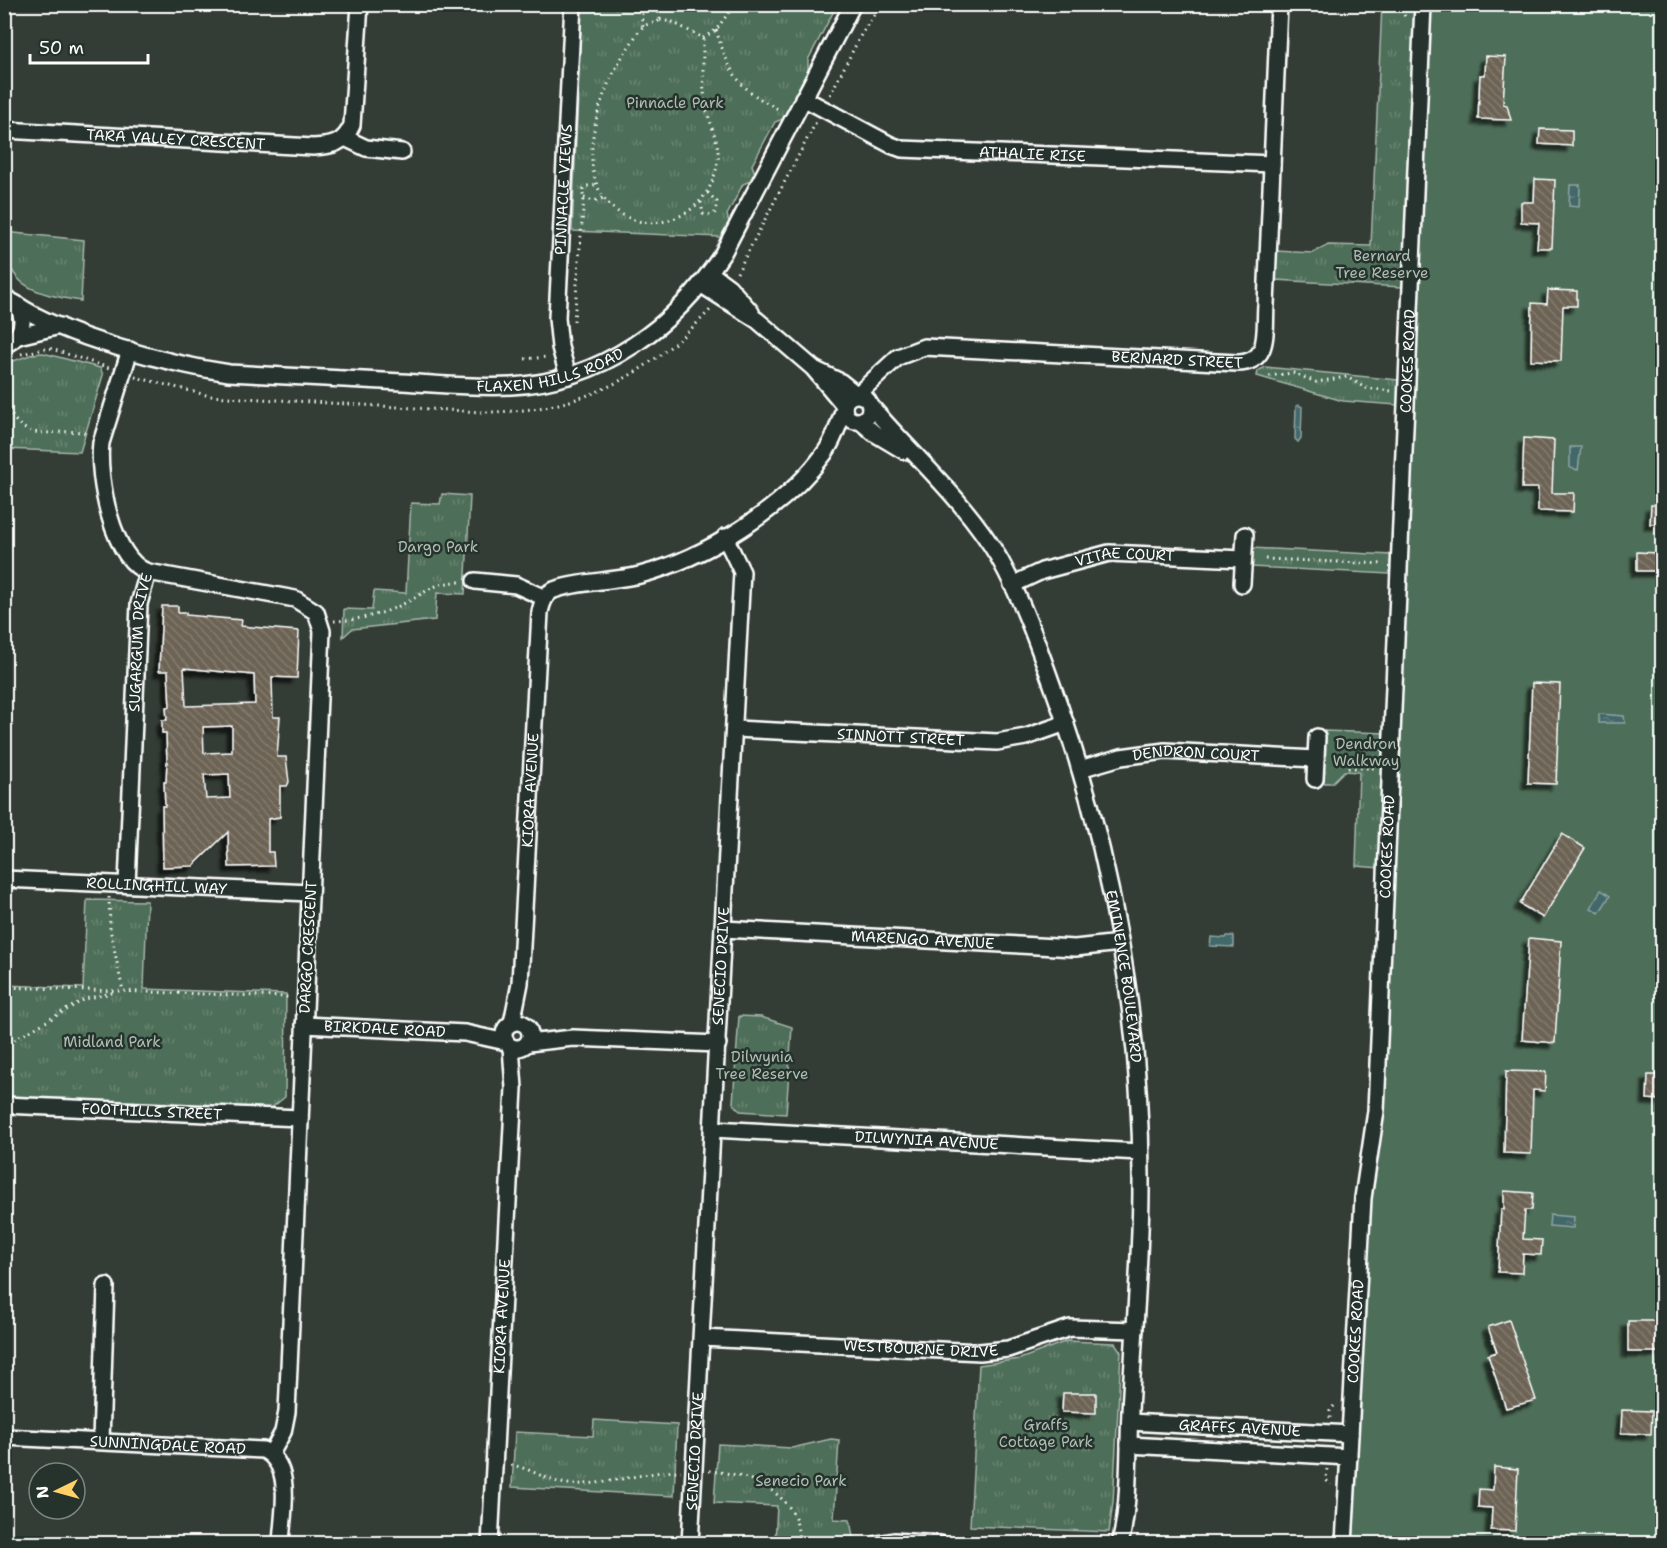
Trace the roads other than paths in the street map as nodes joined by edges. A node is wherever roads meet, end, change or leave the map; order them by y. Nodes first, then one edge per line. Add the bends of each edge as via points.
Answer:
1 (360, 4) edge
2 (573, 4) edge
3 (853, 4) edge
4 (1279, 4) edge
5 (1423, 4) edge
6 (803, 98) junction
7 (4, 130) edge
8 (345, 138) junction
9 (402, 152) dead end
10 (1272, 164) junction
11 (706, 279) junction
12 (9, 298) edge
13 (60, 326) junction
14 (18, 336) junction
15 (4, 345) edge
16 (130, 350) junction
17 (813, 368) junction
18 (568, 376) junction
19 (863, 399) junction
20 (844, 407) junction
21 (859, 421) junction
22 (825, 452) junction
23 (915, 457) junction
24 (1245, 535) dead end
25 (725, 537) junction
26 (1244, 559) junction
27 (148, 572) junction
28 (475, 581) road end
29 (1242, 584) dead end
30 (1012, 585) junction
31 (545, 598) junction
32 (1065, 723) junction
33 (735, 729) junction
34 (1317, 737) dead end
35 (1316, 759) junction
36 (1080, 769) junction
37 (1315, 778) dead end
38 (4, 879) edge
39 (127, 884) junction
40 (310, 893) junction
41 (723, 929) junction
42 (1120, 944) junction
43 (304, 1025) junction
44 (518, 1025) junction
45 (465, 1033) junction
46 (573, 1038) junction
47 (718, 1044) junction
48 (517, 1045) junction
49 (4, 1105) edge
50 (300, 1118) junction
51 (713, 1128) junction
52 (1140, 1152) junction
53 (106, 1286) dead end
54 (1135, 1330) junction
55 (702, 1338) junction
56 (1130, 1422) junction
57 (1350, 1434) junction
58 (4, 1437) edge
59 (101, 1441) junction
60 (1129, 1445) junction
61 (271, 1454) junction
62 (1349, 1457) junction
63 (281, 1544) edge
64 (490, 1544) edge
65 (690, 1544) edge
66 (877, 1544) edge
67 (940, 1544) edge
68 (1120, 1544) edge
69 (1344, 1544) edge

1 - 8 street via 354,115
2 - 18 street, PINNACLE VIEWS via 557,318
3 - 6 street, FLAXEN HILLS ROAD
4 - 10 street, BERNARD STREET
5 - 57 street, COOKES ROAD via 1376,1111 1363,1193
6 - 10 street, ATHALIE RISE via 902,149
6 - 11 street, FLAXEN HILLS ROAD via 723,254
7 - 8 street, TARA VALLEY CRESCENT via 313,147 335,145
8 - 9 street via 366,148
10 - 19 street, BERNARD STREET via 1263,341 1262,351 1253,361 933,347 906,352 890,364
11 - 17 street, EMINENCE BOULEVARD
11 - 18 street, FLAXEN HILLS ROAD via 647,338 623,353
12 - 13 street, FLAXEN HILLS ROAD via 28,312
12 - 14 street via 22,316
13 - 14 street
13 - 16 street, FLAXEN HILLS ROAD
14 - 15 street
16 - 18 street, FLAXEN HILLS ROAD via 229,373 489,386
16 - 27 street, SUGARGUM DRIVE via 101,443 100,472 125,554
17 - 19 street, EMINENCE BOULEVARD
17 - 20 street, EMINENCE BOULEVARD
19 - 20 street via 848,398
19 - 21 street via 869,413
19 - 23 street, EMINENCE BOULEVARD
20 - 21 street via 850,419
20 - 22 street
21 - 22 street
21 - 23 street, EMINENCE BOULEVARD
22 - 25 street via 785,496
23 - 30 street, EMINENCE BOULEVARD via 965,510
24 - 26 street
25 - 31 street via 670,565 616,580 558,589
25 - 33 street, SENECIO DRIVE via 742,572
26 - 29 street
26 - 30 street, VITAE COURT via 1108,553 1042,571
27 - 39 street, SUGARGUM DRIVE via 139,604
27 - 40 street, DARGO CRESCENT via 295,599 316,612 322,643
28 - 31 street via 516,585
30 - 32 street, EMINENCE BOULEVARD
31 - 44 street, KIORA AVENUE via 540,612
32 - 33 street, SINNOTT STREET via 1026,736 990,742
32 - 36 street, EMINENCE BOULEVARD
33 - 41 street, SENECIO DRIVE
34 - 35 street
35 - 36 street, DENDRON COURT via 1165,752 1121,757
35 - 37 street
36 - 42 street, EMINENCE BOULEVARD
38 - 39 street, ROLLINGHILL WAY
39 - 40 street, ROLLINGHILL WAY
40 - 43 street, DARGO CRESCENT
41 - 42 street, MARENGO AVENUE via 1075,948
41 - 47 street, SENECIO DRIVE
42 - 52 street, EMINENCE BOULEVARD via 1133,1040
43 - 45 street, BIRKDALE ROAD
43 - 50 street, DARGO CRESCENT
44 - 45 street, BIRKDALE ROAD
44 - 46 street, BIRKDALE ROAD
44 - 48 street via 530,1035
44 - 48 street via 504,1034
45 - 48 street, BIRKDALE ROAD
46 - 47 street, BIRKDALE ROAD
46 - 48 street, BIRKDALE ROAD
47 - 51 street, SENECIO DRIVE
48 - 64 street, KIORA AVENUE
49 - 50 street, FOOTHILLS STREET
50 - 61 street, DARGO CRESCENT via 287,1412
51 - 52 street, DILWYNIA AVENUE
51 - 55 street, SENECIO DRIVE
52 - 54 street, EMINENCE BOULEVARD
53 - 59 street
54 - 55 street, WESTBOURNE DRIVE via 1070,1328 1008,1349 980,1352
54 - 56 street, EMINENCE BOULEVARD
55 - 65 street, SENECIO DRIVE
56 - 57 street, GRAFFS AVENUE
56 - 60 street, EMINENCE BOULEVARD
57 - 62 street, COOKES ROAD
58 - 59 street, SUNNINGDALE ROAD
59 - 61 street, SUNNINGDALE ROAD via 244,1447
60 - 62 street, GRAFFS AVENUE
60 - 68 street, EMINENCE BOULEVARD
61 - 63 street via 283,1472
62 - 69 street, COOKES ROAD
66 - 67 street

